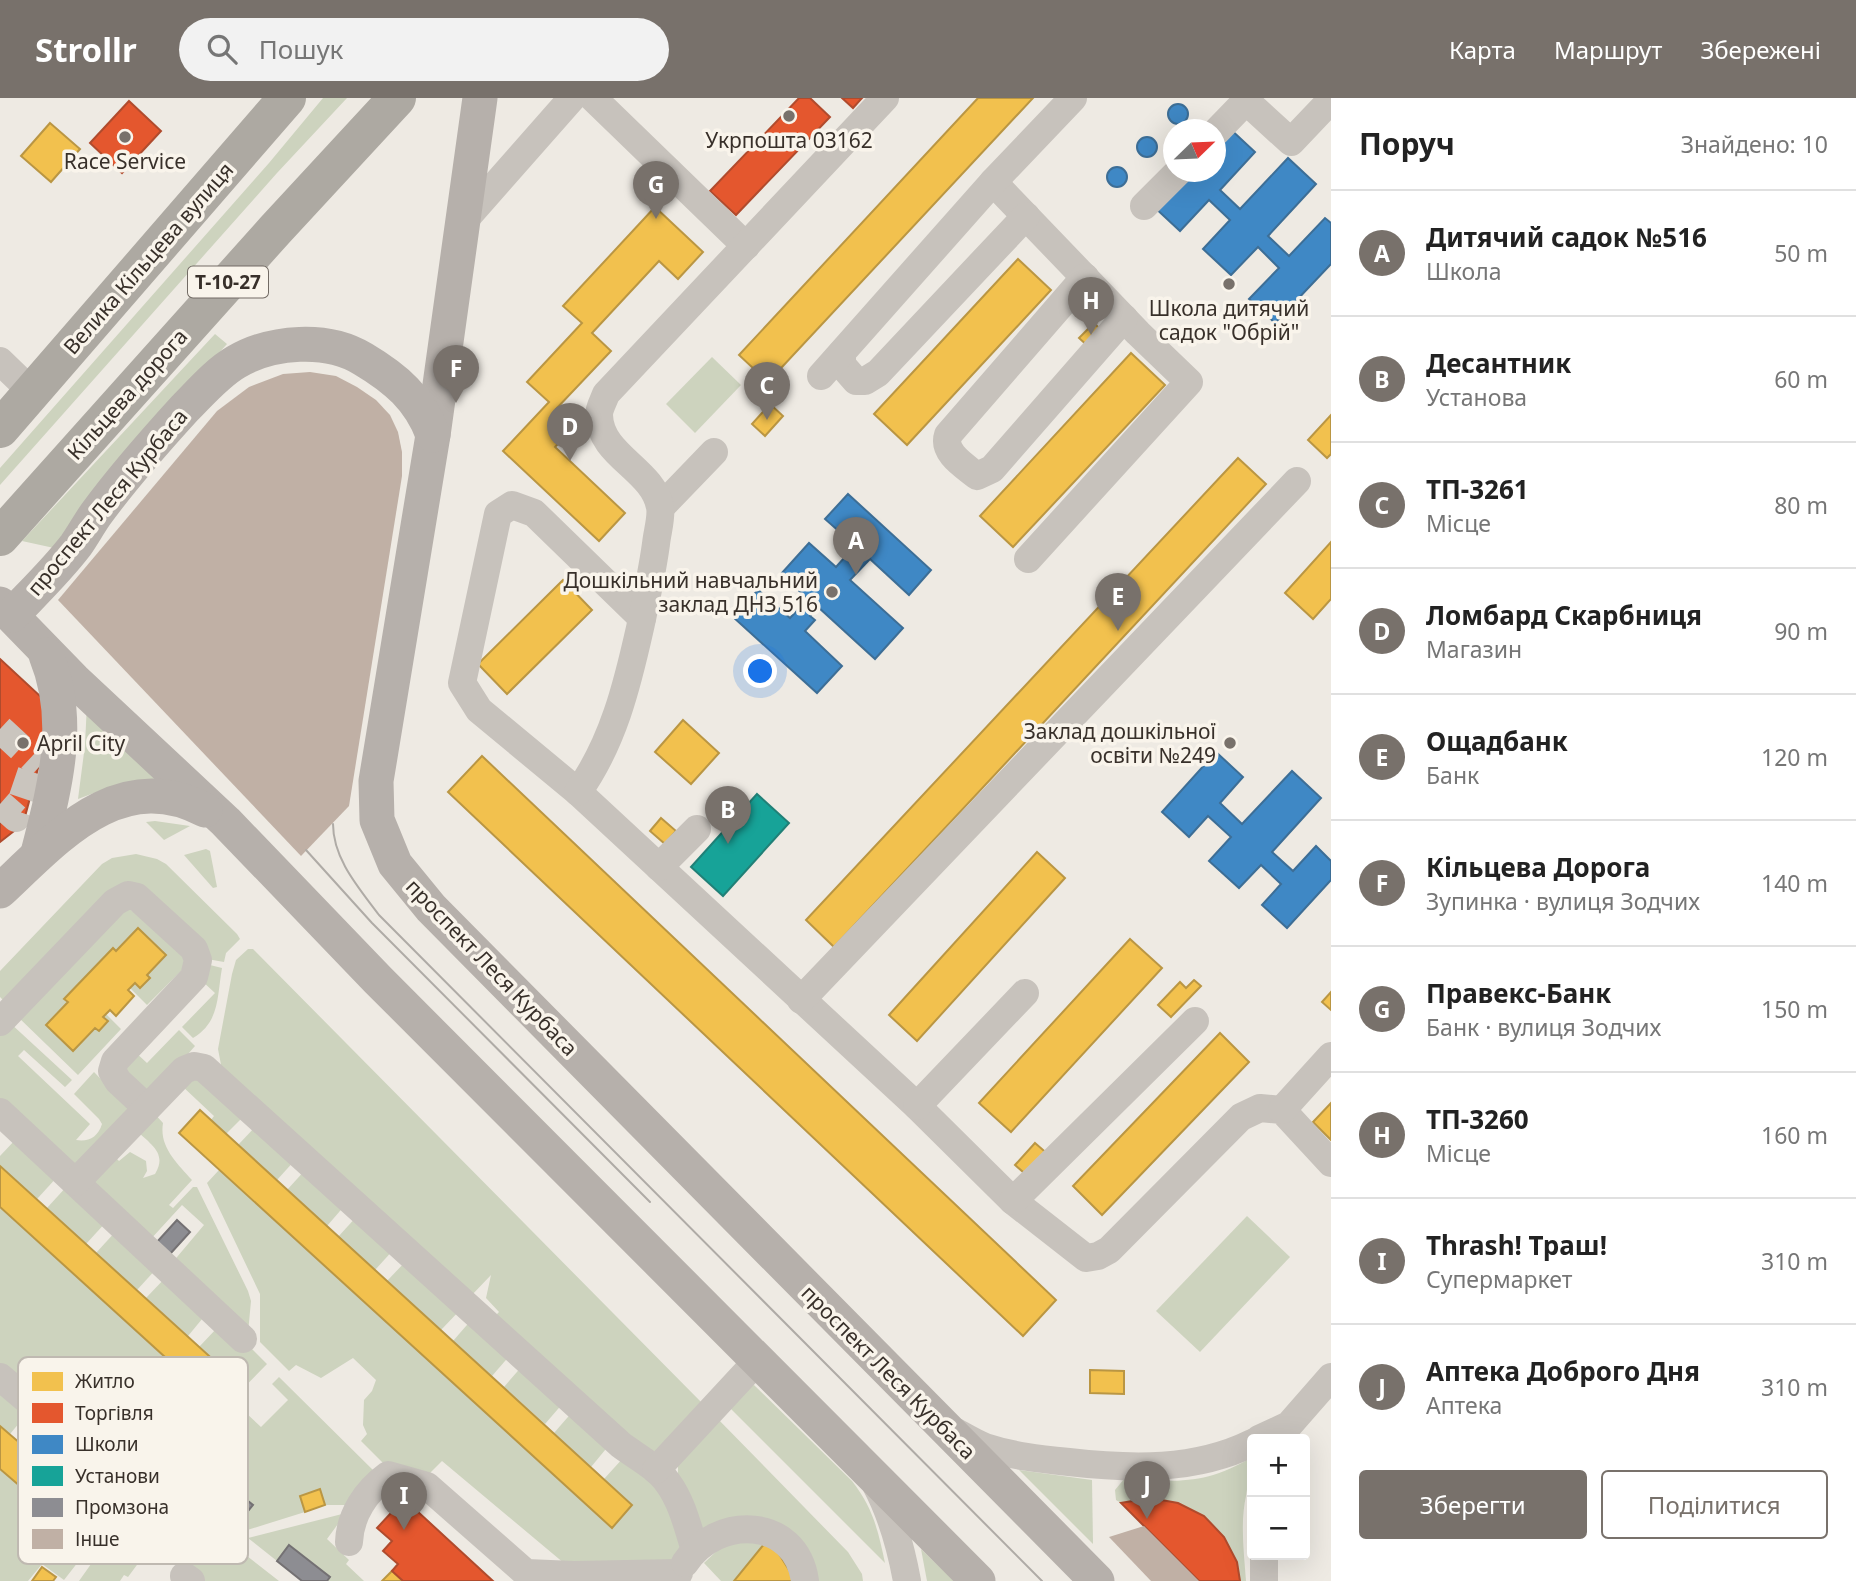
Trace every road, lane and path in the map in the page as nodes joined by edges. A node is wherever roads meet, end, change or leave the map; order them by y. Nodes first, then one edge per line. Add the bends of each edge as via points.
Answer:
1 (287, 98) edge
2 (397, 98) edge
3 (480, 98) edge
4 (572, 98) edge
5 (593, 98) edge
6 (885, 98) edge
7 (1073, 98) edge
8 (1330, 99) edge
9 (1226, 122) edge
10 (993, 182) junction
11 (1168, 182) edge
12 (1144, 206) dead end
13 (1026, 216) junction
14 (461, 224) junction
15 (746, 246) junction
16 (1085, 277) junction
17 (1124, 318) junction
18 (842, 353) junction
19 (0, 361) edge
20 (821, 376) dead end
21 (14, 413) edge
22 (433, 435) junction
23 (714, 452) dead end
24 (1297, 481) dead end
25 (661, 508) junction
26 (0, 537) edge
27 (1028, 559) dead end
28 (6, 610) edge
29 (642, 618) junction
30 (42, 645) junction
31 (74, 680) junction
32 (578, 792) junction
33 (231, 828) junction
34 (697, 829) dead end
35 (47, 845) junction
36 (659, 867) junction
37 (0, 891) edge
38 (1025, 993) dead end
39 (801, 1000) junction
40 (1195, 1021) dead end
41 (0, 1022) edge
42 (1331, 1056) edge
43 (917, 1106) junction
44 (147, 1108) junction
45 (1282, 1110) junction
46 (0, 1112) edge
47 (1331, 1163) edge
48 (76, 1182) junction
49 (1013, 1201) junction
50 (243, 1339) dead end
51 (757, 1361) junction
52 (0, 1377) edge
53 (1331, 1377) edge
54 (18, 1392) edge
55 (939, 1423) junction
56 (1287, 1432) edge
57 (1247, 1446) edge
58 (656, 1470) junction
59 (869, 1474) junction
60 (349, 1542) dead end
61 (695, 1549) junction
62 (1264, 1560) edge
63 (677, 1577) edge
64 (805, 1581) edge
65 (907, 1581) edge
66 (978, 1581) edge
67 (1097, 1581) edge
68 (1264, 1581) edge

1 - 21 highway, Велика Кільцева вулиця
2 - 26 highway, Кільцева дорога / Т-10-27
3 - 14 main road
4 - 14 street
5 - 15 street
6 - 15 street
7 - 10 street
8 - 9 street via 1291,142 1246,101
10 - 13 street
10 - 18 street
11 - 12 street
13 - 16 street
13 - 18 street via 878,373 856,381 842,365
14 - 22 main road
15 - 25 street via 606,394 599,414 604,436 643,478
16 - 17 street
16 - 17 street via 948,436 948,450 977,476 992,469
17 - 27 street via 1189,382
18 - 20 street
19 - 21 street
22 - 28 main road, проспект Леся Курбаса via 426,416 408,393 354,353 301,345 274,348 236,362 157,438 75,546
22 - 55 main road, проспект Леся Курбаса via 376,781 377,820 395,864 431,908
23 - 25 street
24 - 39 street
25 - 29 street
28 - 30 main road, проспект Леся Курбаса
29 - 32 street via 627,688 590,775
29 - 32 street via 534,513 512,505 498,514 462,683 480,710
30 - 31 main road, проспект Леся Курбаса
30 - 35 main road via 61,719 47,773
31 - 33 main road, проспект Леся Курбаса
31 - 35 main road via 80,711 70,796 64,819
32 - 36 street
33 - 35 main road via 196,805 157,795 95,811
33 - 51 main road, проспект Леся Курбаса
34 - 36 street
35 - 37 main road
36 - 39 street
38 - 43 street
39 - 43 street
40 - 49 street
41 - 44 street via 115,902 128,895 138,897 194,949 198,960 194,976 115,1060 112,1071 118,1081
42 - 45 street
43 - 49 street
44 - 48 street
44 - 58 street via 184,1070 204,1068 621,1445
45 - 47 street
45 - 49 street via 1260,1108 1241,1117 1098,1256 1086,1258
46 - 48 street
48 - 50 street
51 - 58 street
51 - 59 main road, проспект Леся Курбаса
52 - 54 street
53 - 56 street
55 - 57 street via 983,1446 1025,1457 1114,1467 1174,1465
55 - 67 main road, проспект Леся Курбаса
58 - 61 street via 679,1504
59 - 65 street via 886,1503
59 - 66 main road, проспект Леся Курбаса
60 - 63 street via 349,1527 359,1506 388,1475 427,1486 526,1573
61 - 63 street
61 - 64 street via 734,1530 766,1531 793,1550
62 - 68 street

